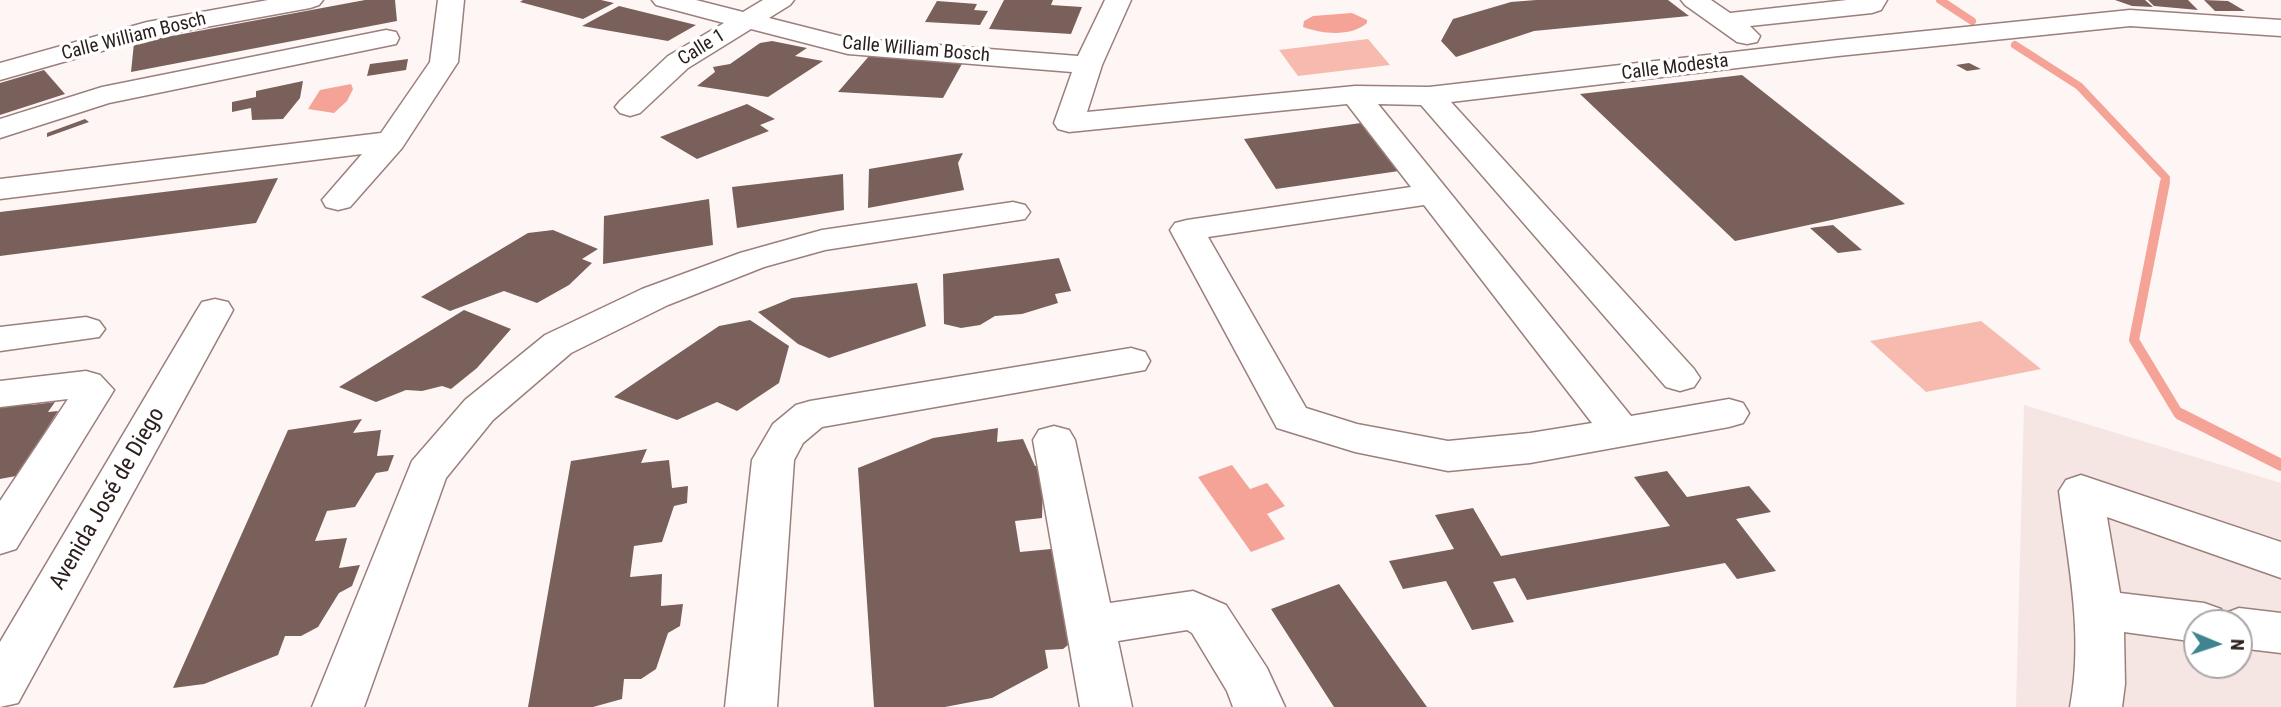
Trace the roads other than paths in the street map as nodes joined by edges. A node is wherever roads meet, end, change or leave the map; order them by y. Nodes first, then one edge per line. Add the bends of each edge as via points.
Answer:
1 (310, 0) edge
2 (451, 0) edge
3 (665, 0) edge
4 (781, 0) edge
5 (1118, 0) edge
6 (1693, 0) edge
7 (1874, 0) edge
8 (745, 21) junction
9 (1726, 21) junction
10 (2281, 28) edge
11 (386, 38) dead end
12 (1774, 56) junction
13 (1088, 65) junction
14 (0, 72) edge
15 (1355, 96) junction
16 (1429, 96) junction
17 (630, 107) dead end
18 (0, 129) edge
19 (391, 141) junction
20 (0, 189) edge
21 (1433, 194) junction
22 (338, 200) dead end
23 (1013, 212) dead end
24 (215, 310) dead end
25 (86, 329) dead end
26 (0, 339) edge
27 (1131, 361) dead end
28 (1681, 378) dead end
29 (0, 394) edge
30 (1729, 413) dead end
31 (1621, 432) junction
32 (1054, 440) dead end
33 (16, 490) edge
34 (0, 537) edge
35 (2281, 560) edge
36 (2096, 609) junction
37 (2183, 620) edge
38 (1090, 626) junction
39 (2253, 630) edge
40 (2281, 633) edge
41 (0, 688) edge
42 (338, 707) edge
43 (751, 707) edge
44 (1106, 707) edge
45 (1259, 707) edge
46 (2096, 707) edge

1 - 14 street, Calle William Bosch via 147,30
2 - 19 street via 444,62
3 - 8 street, Calle William Bosch
4 - 8 street, Calle 1
5 - 13 street
6 - 9 street
7 - 9 street via 1872,5
8 - 13 street, Calle William Bosch via 848,46
8 - 17 street, Calle 1 via 678,62
9 - 12 street
10 - 12 street, Calle Modesta via 2130,18
11 - 18 street via 102,96
12 - 16 street, Calle Modesta
13 - 15 street, Calle Modesta via 1069,123
15 - 16 street, Calle Modesta
15 - 21 street
16 - 28 street
19 - 20 street
19 - 22 street
21 - 31 street
21 - 31 street via 1187,230 1291,418 1355,438 1448,456 1530,449
23 - 42 street via 821,240 655,297 558,344 479,410 427,472
24 - 41 street, Avenida José de Diego
25 - 26 street
27 - 43 street via 810,415 788,434 773,460
29 - 33 street via 86,384 94,390
30 - 31 street
32 - 38 street
33 - 34 street
35 - 36 street via 2081,491
36 - 37 street
36 - 46 street via 2102,682
38 - 44 street
38 - 45 street via 1193,610 1209,619
39 - 40 street

